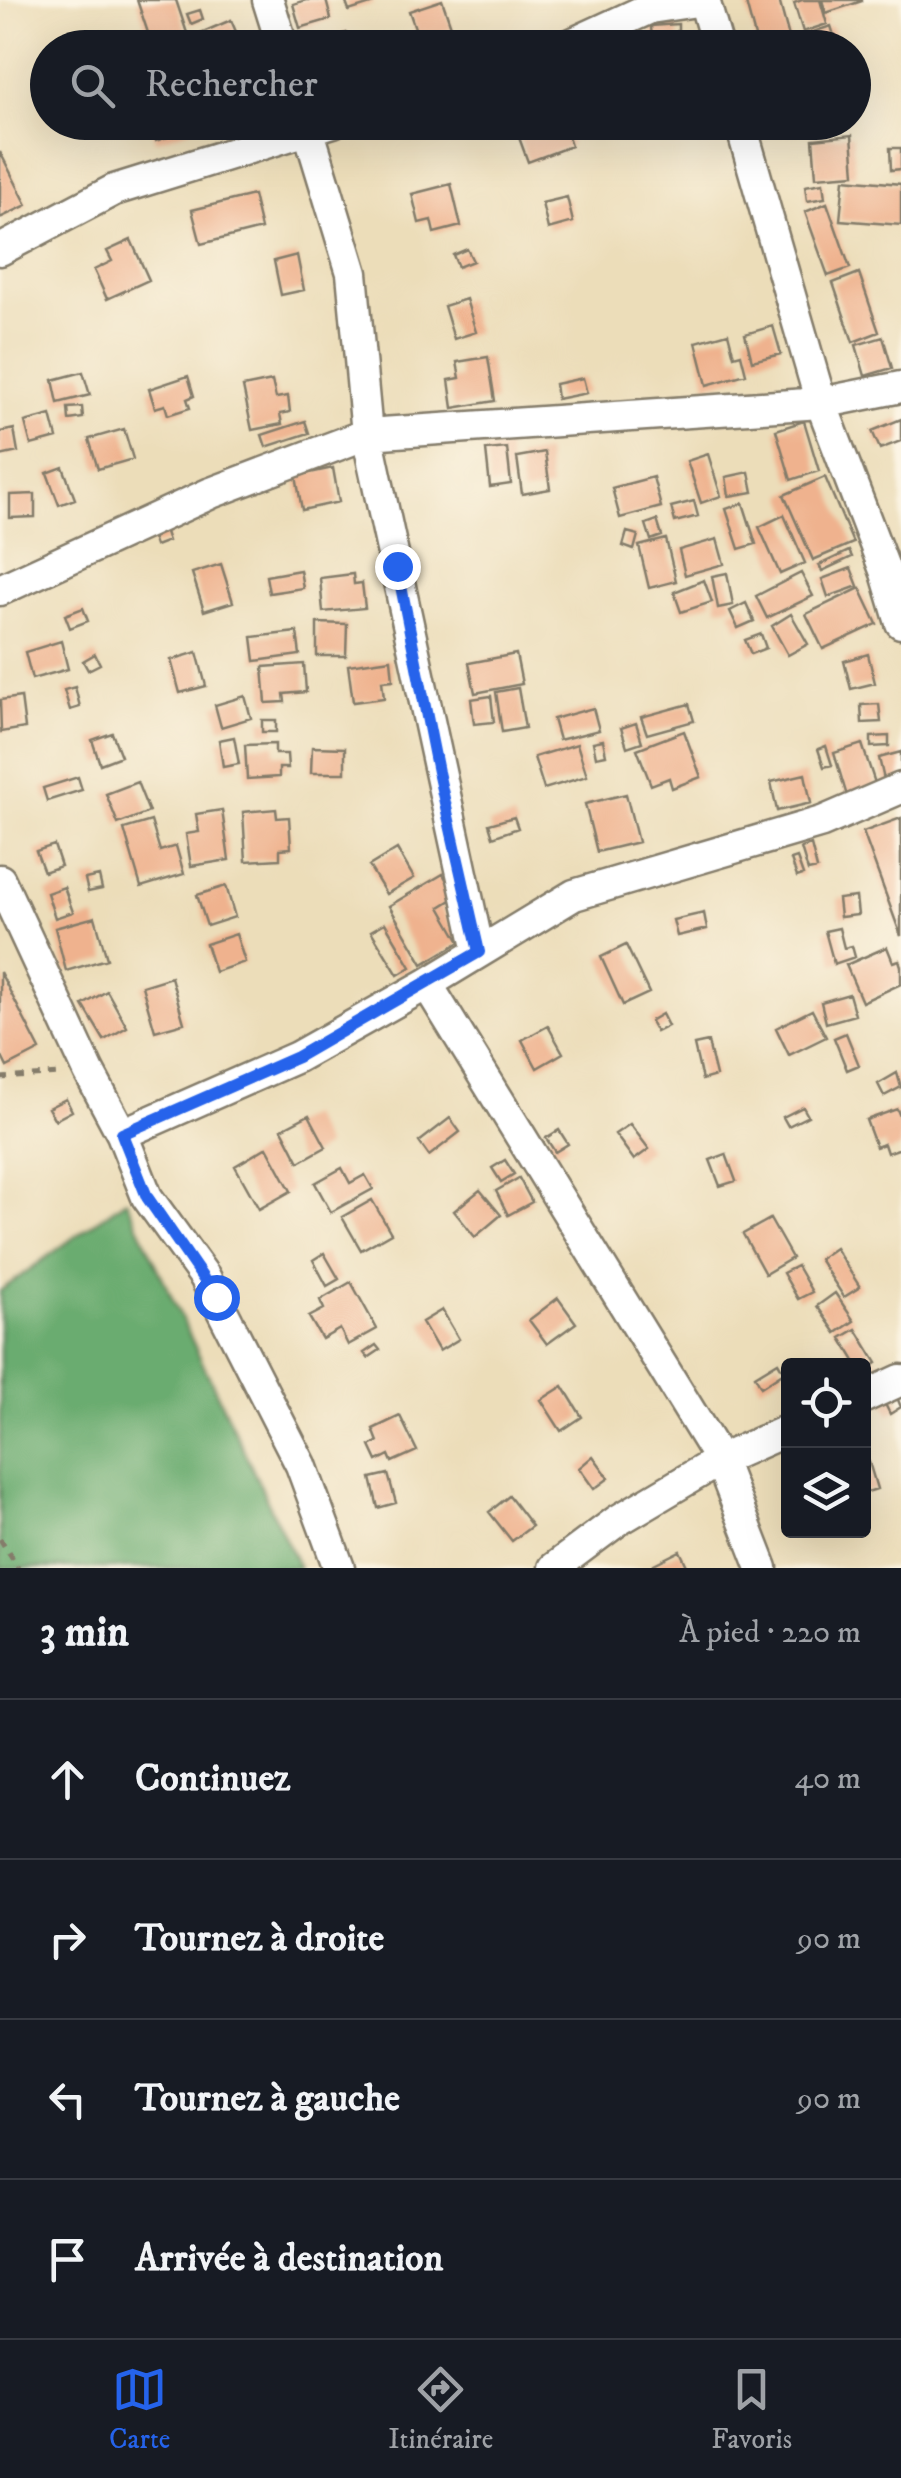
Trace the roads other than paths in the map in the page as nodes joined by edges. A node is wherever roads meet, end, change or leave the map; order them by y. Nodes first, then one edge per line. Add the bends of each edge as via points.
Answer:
1 (268, 0) edge
2 (704, 0) edge
3 (277, 30) edge
4 (602, 30) edge
5 (713, 30) edge
6 (269, 140) edge
7 (320, 140) edge
8 (745, 140) edge
9 (0, 250) edge
10 (901, 388) edge
11 (821, 402) junction
12 (367, 434) junction
13 (0, 590) edge
14 (901, 623) edge
15 (901, 788) edge
16 (0, 880) edge
17 (479, 952) junction
18 (427, 984) junction
19 (122, 1134) junction
20 (901, 1380) edge
21 (871, 1394) edge
22 (781, 1433) edge
23 (720, 1460) junction
24 (339, 1568) edge
25 (554, 1568) edge
26 (762, 1568) edge

1 - 3 street
2 - 4 street via 650,8
2 - 5 street
6 - 9 street via 114,190
7 - 12 street via 352,273
8 - 11 street
10 - 11 street
11 - 12 street
11 - 14 street
12 - 13 street via 210,492
12 - 17 street
15 - 17 street via 822,822 574,895
16 - 19 street
17 - 18 street
18 - 19 street via 297,1057
18 - 23 street
19 - 24 street via 147,1197 204,1277 301,1465
20 - 21 street
22 - 23 street
23 - 25 street
23 - 26 street

